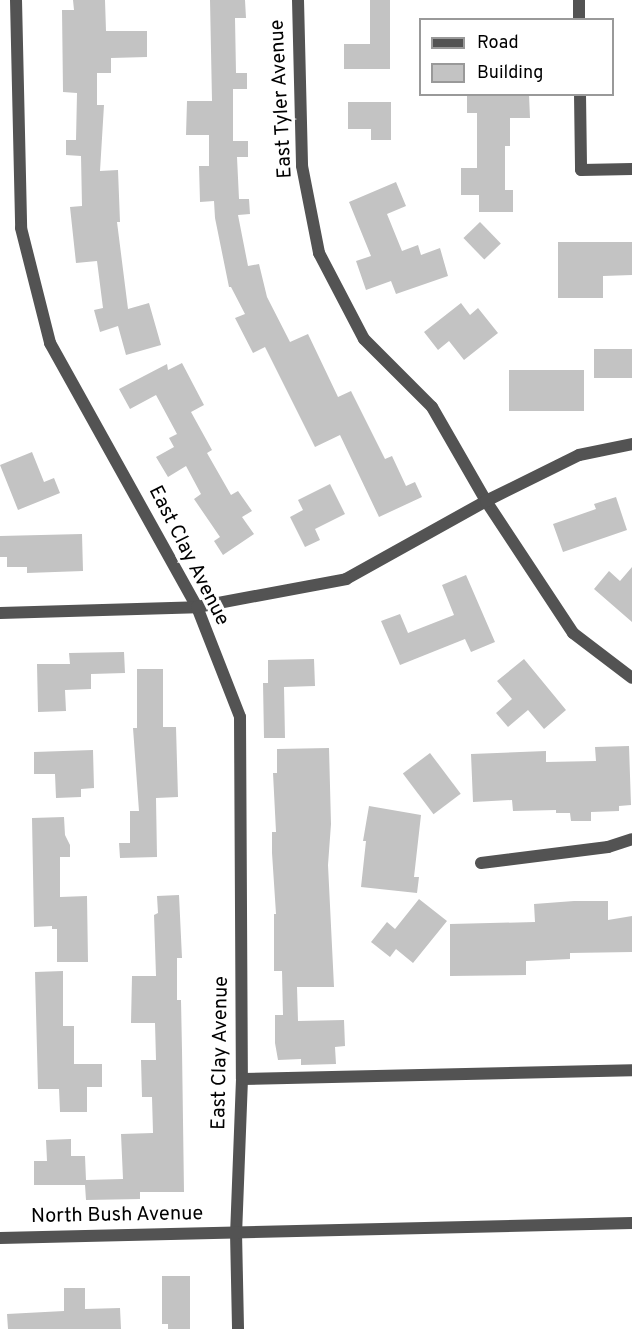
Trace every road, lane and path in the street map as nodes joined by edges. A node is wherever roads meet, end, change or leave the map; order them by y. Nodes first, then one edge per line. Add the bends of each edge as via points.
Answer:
1 (16, 0) edge
2 (298, 0) edge
3 (579, 0) edge
4 (579, 18) edge
5 (580, 96) edge
6 (632, 169) edge
7 (632, 444) edge
8 (486, 501) junction
9 (197, 607) junction
10 (0, 613) edge
11 (632, 678) edge
12 (632, 839) edge
13 (481, 863) dead end
14 (632, 1070) edge
15 (242, 1078) junction
16 (632, 1223) edge
17 (236, 1232) junction
18 (0, 1238) edge
19 (238, 1329) edge

1 - 9 street, East Clay Avenue via 21,228 50,343
2 - 8 street, East Tyler Avenue via 302,165 319,253 364,339 432,407
3 - 4 street
5 - 6 street via 581,170
7 - 8 street via 579,455
8 - 9 street via 346,579
8 - 11 street, East Tyler Avenue via 573,633
9 - 10 street
9 - 15 street, East Clay Avenue via 240,717
12 - 13 street via 608,847
14 - 15 street
15 - 17 street, East Clay Avenue
16 - 17 street, North Bush Avenue
17 - 18 street, North Bush Avenue
17 - 19 street, East Clay Avenue

